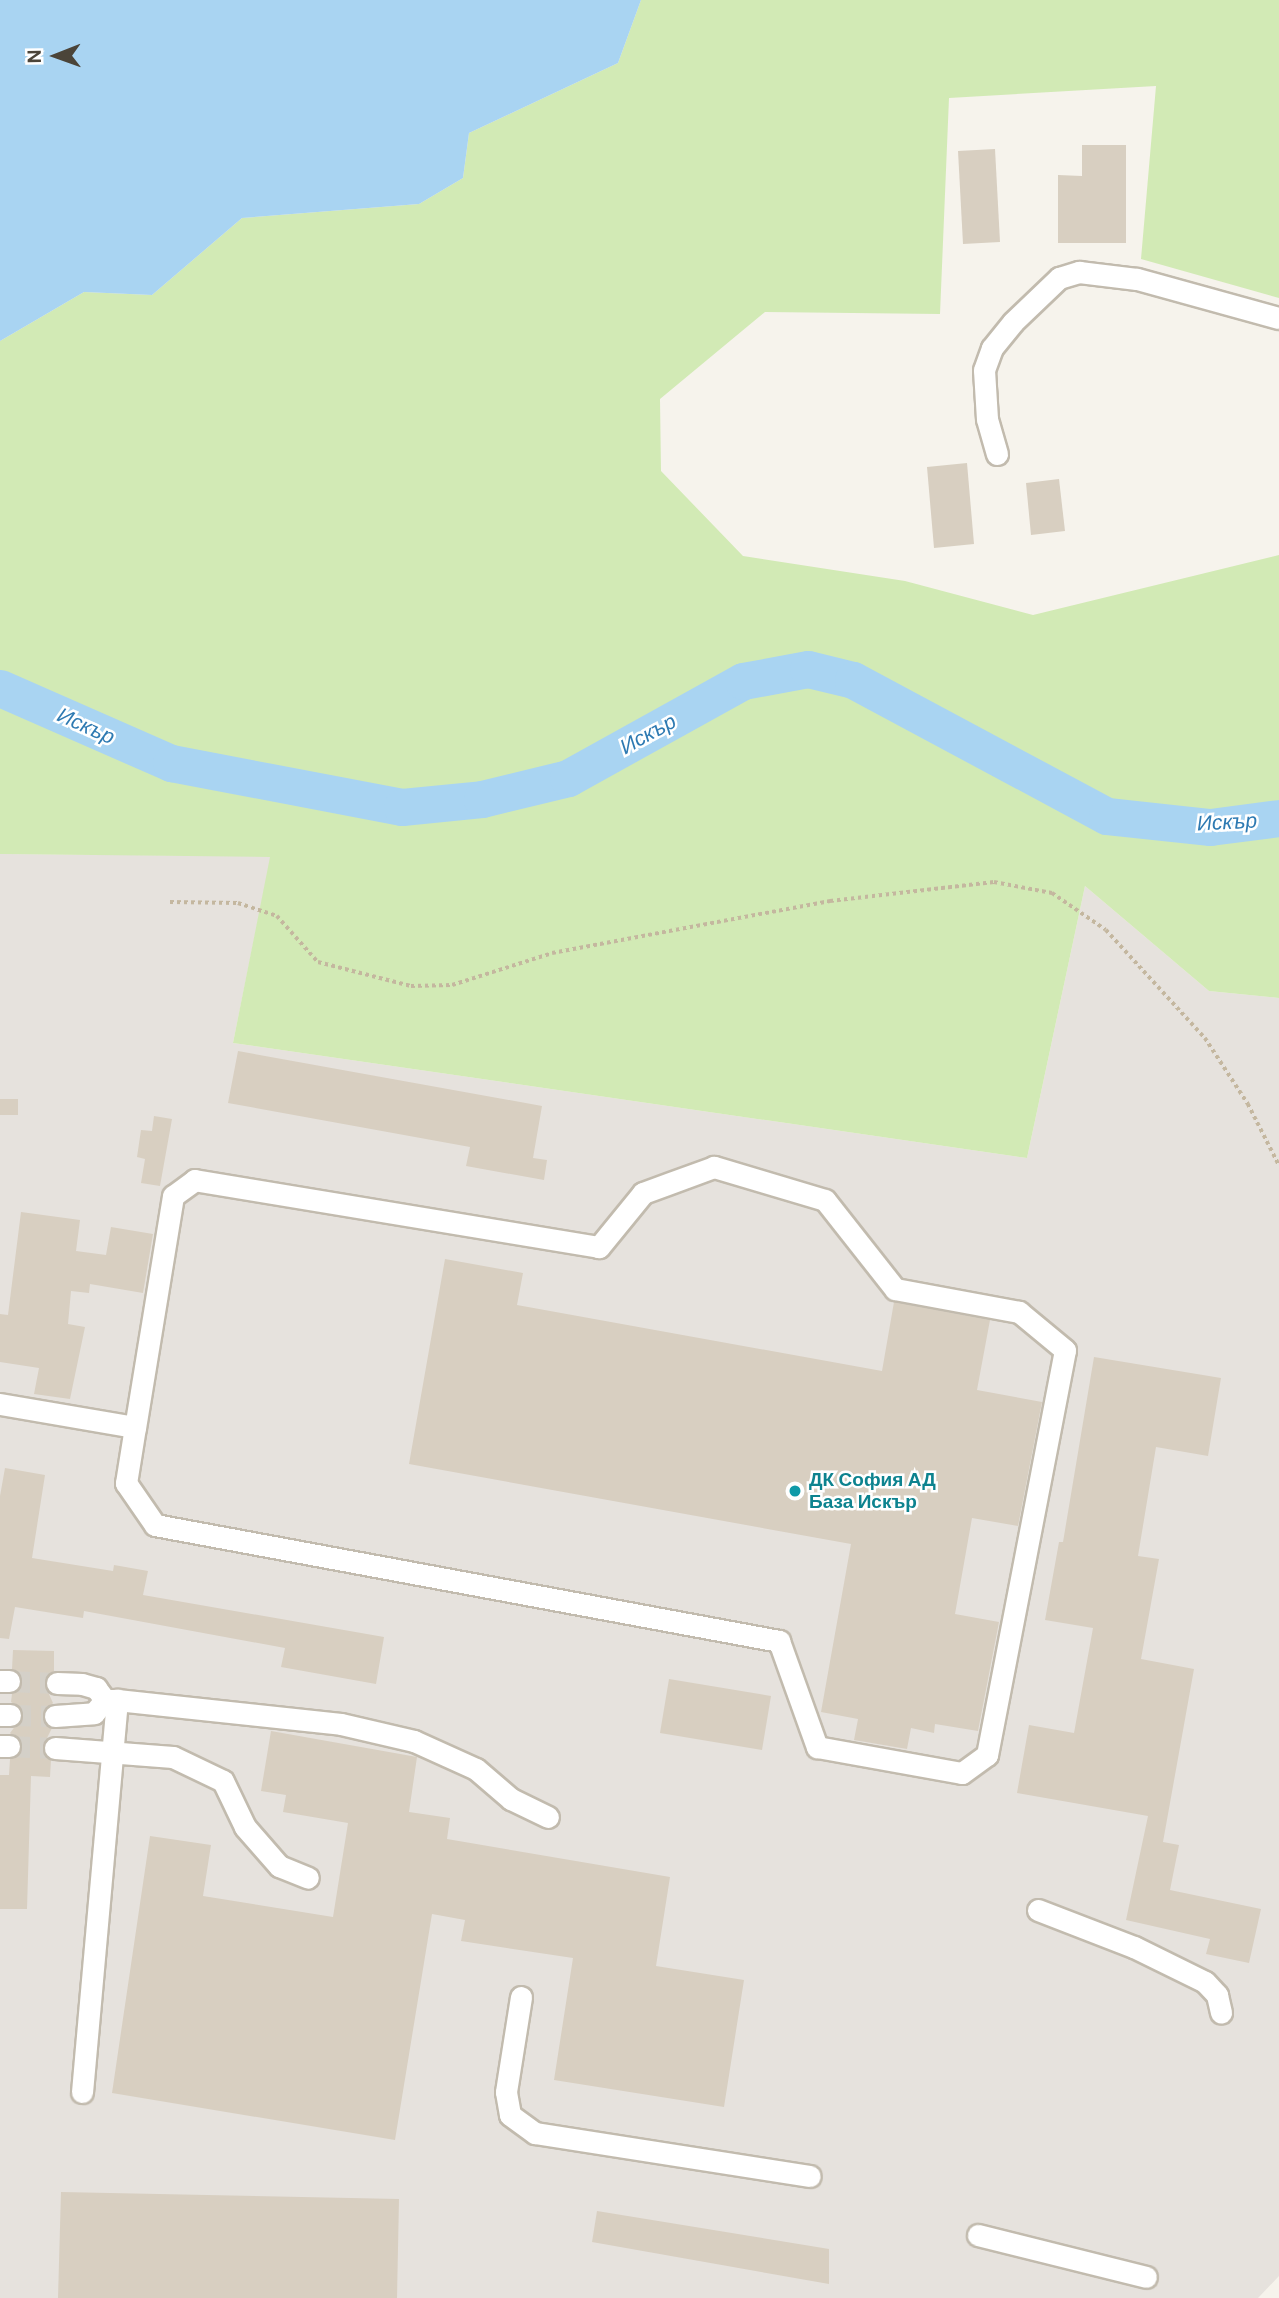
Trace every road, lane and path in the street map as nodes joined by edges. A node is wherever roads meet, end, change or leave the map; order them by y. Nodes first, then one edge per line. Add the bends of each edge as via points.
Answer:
1 (1279, 318) edge
2 (997, 454) dead end
3 (170, 902) dead end
4 (1279, 1165) edge
5 (0, 1405) edge
6 (135, 1427) junction
7 (57, 1683) tunnel mouth
8 (111, 1700) junction
9 (55, 1716) tunnel mouth
10 (55, 1748) tunnel mouth
11 (112, 1749) junction
12 (548, 1817) dead end
13 (308, 1878) dead end
14 (1038, 1910) dead end
15 (521, 1997) dead end
16 (1221, 2013) dead end
17 (82, 2092) dead end
18 (810, 2176) dead end
19 (978, 2235) dead end
20 (1146, 2277) dead end

1 - 2 lane via 1126,277 1080,272 1059,278 1013,322 992,348 984,370 986,419
3 - 4 path via 238,903 277,916 318,961 411,986 452,985 552,953 830,901 993,882 1052,893 1106,930 1205,1038 1248,1104
5 - 6 lane
6 - 6 lane via 173,1196 195,1180 599,1247 643,1193 714,1167 825,1200 895,1289 1019,1312 1065,1350 987,1755 962,1773 817,1747 779,1641 155,1525 126,1483
7 - 8 lane via 96,1688
8 - 9 lane via 94,1713
8 - 11 lane
8 - 12 lane via 341,1724 414,1741 476,1769 511,1799
10 - 11 lane
11 - 13 lane via 173,1757 223,1781 245,1827 279,1866
11 - 17 lane
14 - 16 lane via 1135,1947 1205,1982 1217,1995
15 - 18 lane via 506,2092 510,2115 535,2133
19 - 20 lane

